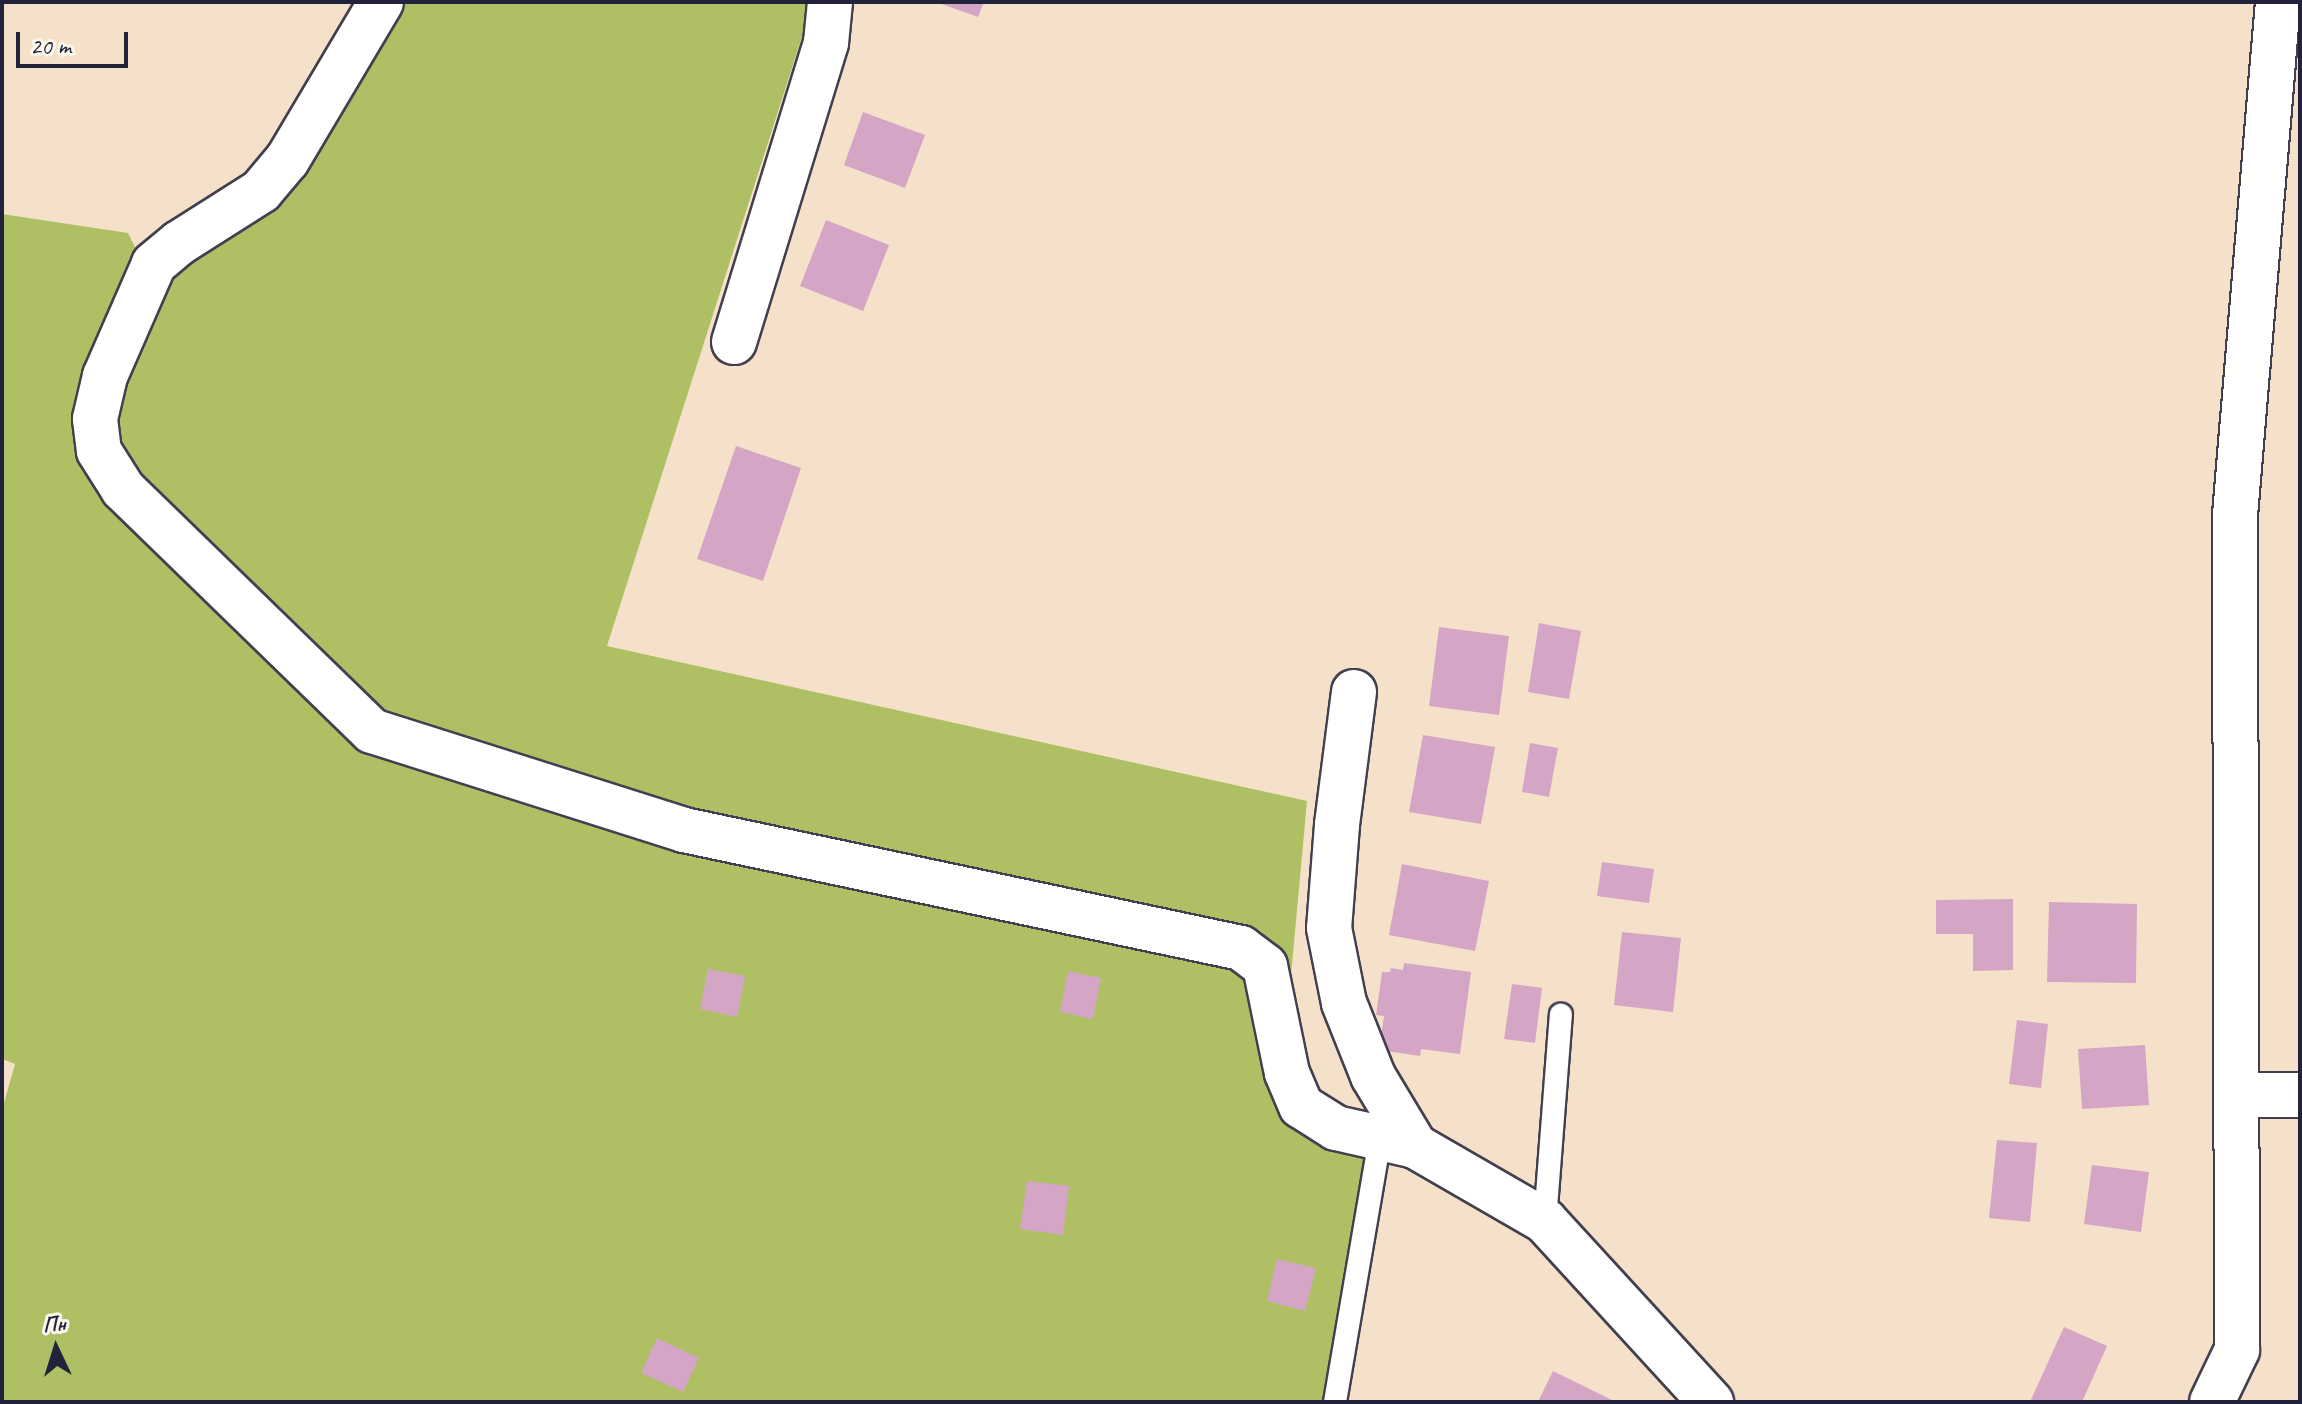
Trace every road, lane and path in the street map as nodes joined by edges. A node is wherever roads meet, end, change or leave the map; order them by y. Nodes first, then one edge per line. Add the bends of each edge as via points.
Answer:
1 (381, 2) edge
2 (830, 2) edge
3 (2278, 2) edge
4 (734, 342) dead end
5 (1354, 692) dead end
6 (1561, 1015) dead end
7 (2237, 1095) junction
8 (2300, 1095) edge
9 (1397, 1142) junction
10 (1545, 1221) junction
11 (1335, 1402) edge
12 (1711, 1402) edge
13 (2212, 1402) edge

1 - 9 street via 287,160 261,191 154,264 105,376 95,419 99,451 123,489 372,731 684,830 1241,948 1265,966 1287,1073 1301,1106 1336,1128
2 - 4 street via 826,43
3 - 7 street via 2235,515
5 - 9 street via 1329,928 1344,1003
6 - 10 lane
7 - 8 street
7 - 13 street via 2237,1350
9 - 10 street
9 - 11 lane
10 - 12 street

